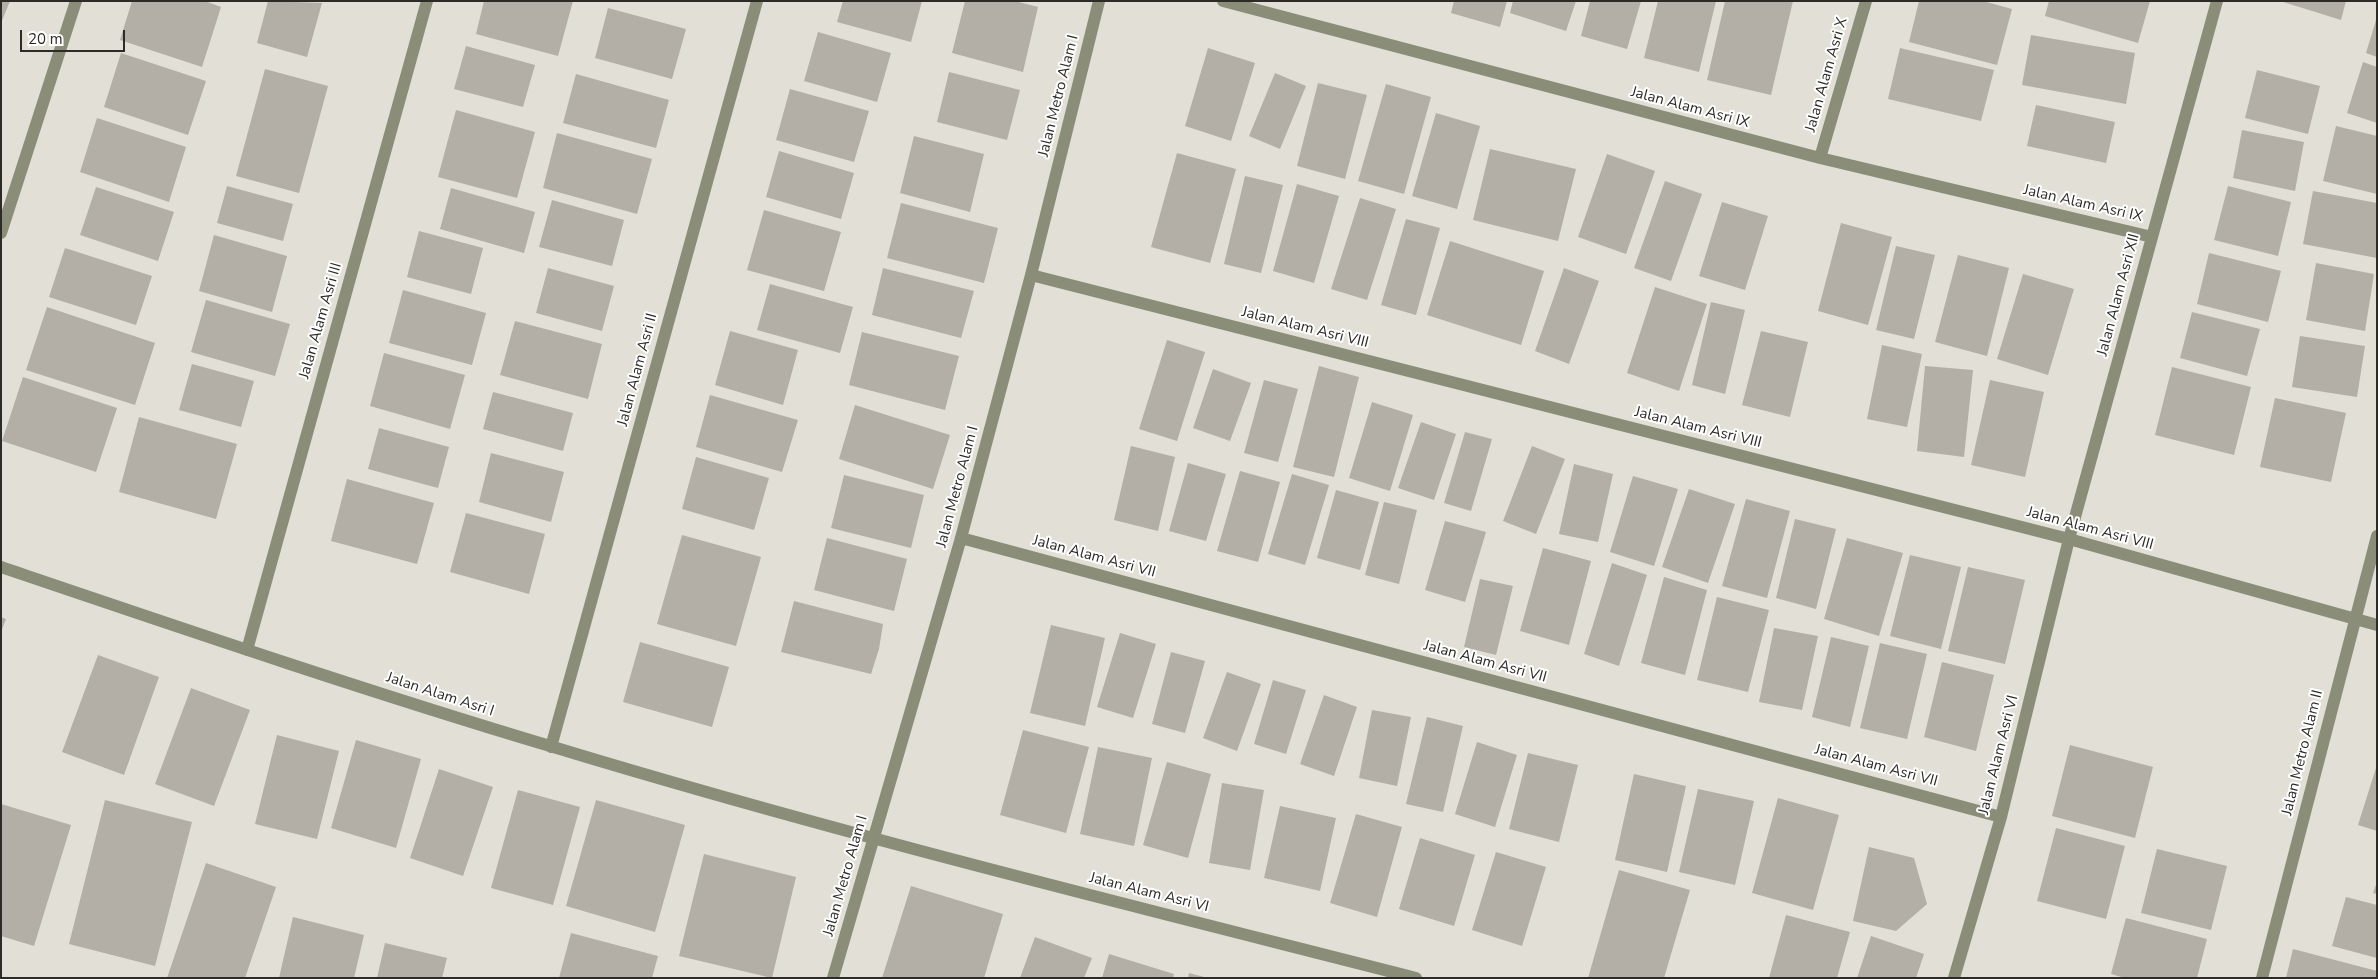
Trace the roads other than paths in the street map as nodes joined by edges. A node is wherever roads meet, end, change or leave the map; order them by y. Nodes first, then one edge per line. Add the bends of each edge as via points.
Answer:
1 (76, 1) edge
2 (427, 1) edge
3 (757, 1) edge
4 (1099, 1) edge
5 (1223, 1) edge
6 (1866, 1) edge
7 (2217, 1) edge
8 (1820, 158) junction
9 (1, 233) edge
10 (2152, 237) junction
11 (1032, 275) junction
12 (2377, 536) edge
13 (962, 538) junction
14 (2070, 540) junction
15 (1, 568) edge
16 (2354, 619) junction
17 (2377, 625) edge
18 (246, 650) junction
19 (551, 747) junction
20 (2001, 817) junction
21 (873, 839) junction
22 (833, 978) edge
23 (1416, 978) edge
24 (1954, 978) edge
25 (2262, 978) edge

1 - 9 street
2 - 18 street, Jalan Alam Asri III
3 - 19 street, Jalan Alam Asri II
4 - 11 street, Jalan Metro Alam I
5 - 8 street, Jalan Alam Asri IX
6 - 8 street, Jalan Alam Asri X
7 - 10 street, Jalan Alam Asri XII
8 - 10 street, Jalan Alam Asri IX
10 - 14 street, Jalan Alam Asri XII
11 - 13 street, Jalan Metro Alam I
11 - 14 street, Jalan Alam Asri VIII
12 - 16 street, Jalan Metro Alam II
13 - 20 street, Jalan Alam Asri VII
13 - 21 street, Jalan Metro Alam I
14 - 16 street, Jalan Alam Asri VIII
14 - 20 street, Jalan Alam Asri VI
15 - 18 street, Jalan Alam Asri I
16 - 17 street, Jalan Alam Asri VIII
16 - 25 street, Jalan Metro Alam II
18 - 19 street, Jalan Alam Asri I
19 - 21 street, Jalan Alam Asri I
20 - 24 street, Jalan Alam Asri VI
21 - 22 street, Jalan Metro Alam I
21 - 23 street, Jalan Alam Asri VI

